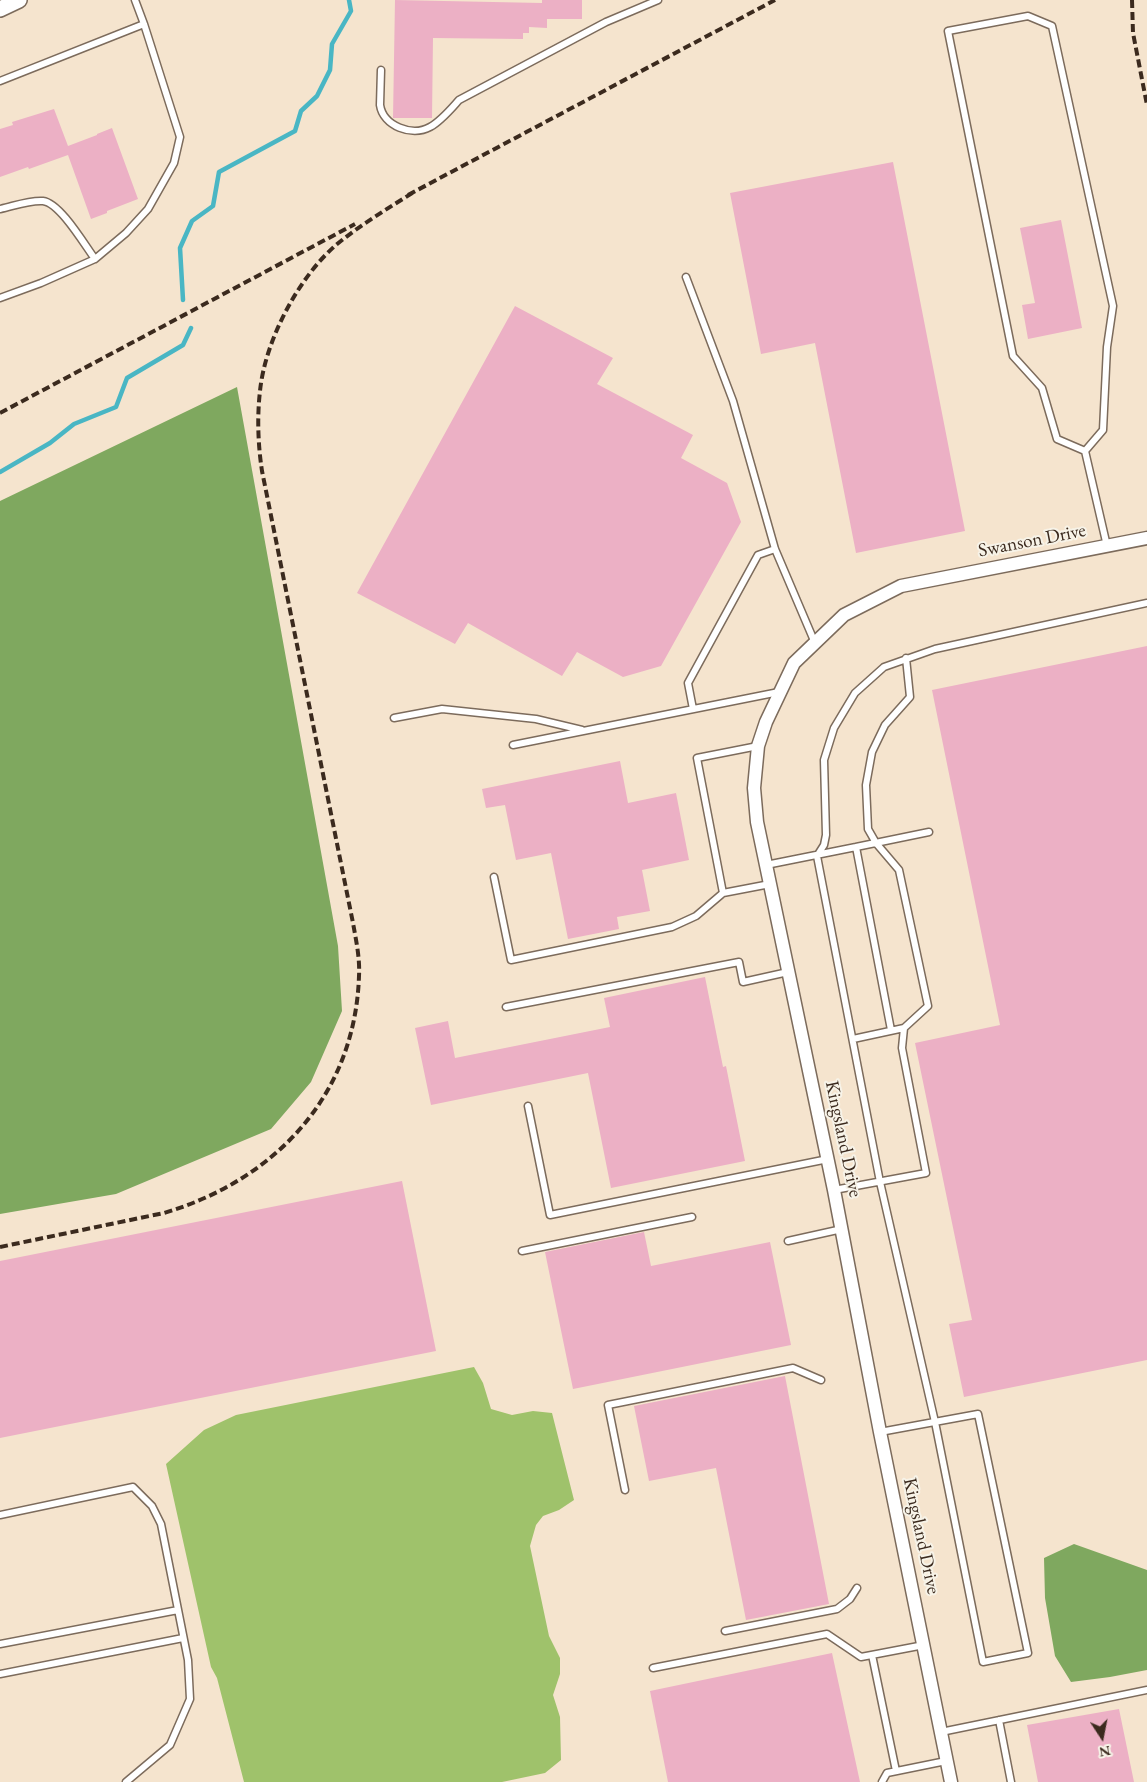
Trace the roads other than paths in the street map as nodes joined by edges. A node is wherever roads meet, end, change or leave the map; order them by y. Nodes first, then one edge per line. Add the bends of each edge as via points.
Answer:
1 (19, 0) edge
2 (135, 0) edge
3 (658, 0) edge
4 (0, 9) edge
5 (144, 24) junction
6 (381, 70) dead end
7 (0, 81) edge
8 (0, 209) edge
9 (95, 259) junction
10 (686, 277) dead end
11 (0, 298) edge
12 (1085, 451) junction
13 (1147, 538) edge
14 (1107, 546) junction
15 (775, 548) junction
16 (924, 581) joint
17 (1147, 603) edge
18 (815, 643) junction
19 (906, 658) junction
20 (779, 692) junction
21 (693, 709) junction
22 (394, 718) dead end
23 (586, 731) junction
24 (513, 745) dead end
25 (758, 746) junction
26 (929, 832) dead end
27 (876, 843) junction
28 (856, 847) junction
29 (817, 856) junction
30 (766, 865) junction
31 (494, 877) dead end
32 (770, 884) junction
33 (723, 893) junction
34 (788, 972) junction
35 (506, 1007) dead end
36 (904, 1028) junction
37 (891, 1030) junction
38 (853, 1039) junction
39 (528, 1106) dead end
40 (828, 1159) junction
41 (880, 1182) junction
42 (834, 1190) junction
43 (692, 1217) dead end
44 (842, 1230) junction
45 (788, 1241) dead end
46 (522, 1251) dead end
47 (821, 1380) dead end
48 (935, 1422) junction
49 (880, 1432) junction
50 (625, 1490) dead end
51 (0, 1514) edge
52 (858, 1588) dead end
53 (178, 1610) junction
54 (725, 1631) dead end
55 (183, 1638) junction
56 (0, 1644) edge
57 (924, 1645) junction
58 (872, 1655) junction
59 (654, 1668) dead end
60 (0, 1674) edge
61 (1147, 1690) edge
62 (999, 1720) junction
63 (941, 1732) junction
64 (946, 1761) junction
65 (896, 1771) junction
66 (126, 1782) edge
67 (882, 1782) edge
68 (951, 1782) edge
69 (1011, 1782) edge

1 - 4 street
2 - 5 lane
3 - 6 lane via 606,22 459,100 428,129 410,131 388,120 380,105
5 - 7 lane
5 - 9 lane via 180,137 174,163 148,209
8 - 9 lane via 45,201 59,210
9 - 11 lane
10 - 15 lane via 734,401
12 - 12 lane via 1103,430 1107,347 1113,306 1052,26 1028,16 948,31 1013,356 1042,388 1057,439
12 - 14 lane
13 - 14 street, Swanson Drive
14 - 16 street, Swanson Drive
15 - 18 lane
15 - 21 lane via 758,555 688,683
16 - 18 street, Kingsland Drive via 900,586 844,615
17 - 19 lane
18 - 20 street, Kingsland Drive via 794,663
19 - 27 lane via 910,697 885,725 872,752 866,785 868,830
19 - 29 lane via 884,667 855,692 834,728 824,760 826,835
20 - 21 lane
20 - 25 street, Kingsland Drive
21 - 23 lane
22 - 23 lane via 442,709 536,719
23 - 24 lane
25 - 30 street, Kingsland Drive via 754,788
25 - 33 lane via 697,758
26 - 27 lane
27 - 28 lane
27 - 36 lane via 899,870 928,1006
28 - 29 lane
28 - 37 lane
29 - 30 lane
29 - 38 lane
30 - 32 street, Kingsland Drive
31 - 33 lane via 510,960 672,927 696,916
32 - 33 lane
32 - 34 street, Kingsland Drive
34 - 35 lane via 743,982 739,962
34 - 40 street, Kingsland Drive
36 - 37 lane
36 - 41 lane via 902,1048 926,1173
37 - 38 lane
38 - 41 lane
39 - 40 lane via 550,1214
40 - 42 street, Kingsland Drive
41 - 42 lane
41 - 48 lane
42 - 44 street, Kingsland Drive
43 - 46 lane
44 - 45 lane
44 - 49 street, Kingsland Drive
47 - 50 lane via 793,1368 608,1405
48 - 48 lane via 978,1414 1028,1653 984,1662
48 - 49 lane
49 - 57 street, Kingsland Drive
51 - 53 lane via 134,1487 152,1506 160,1524
52 - 54 lane via 837,1609
53 - 55 lane
53 - 56 lane
55 - 60 lane
55 - 66 lane via 190,1699 170,1744
57 - 58 lane
57 - 63 street, Kingsland Drive
58 - 59 lane via 861,1657 827,1634
58 - 65 lane
61 - 62 lane
62 - 63 lane
62 - 69 lane
63 - 64 street, Kingsland Drive
64 - 65 lane
64 - 68 street, Kingsland Drive
65 - 67 lane via 887,1773

